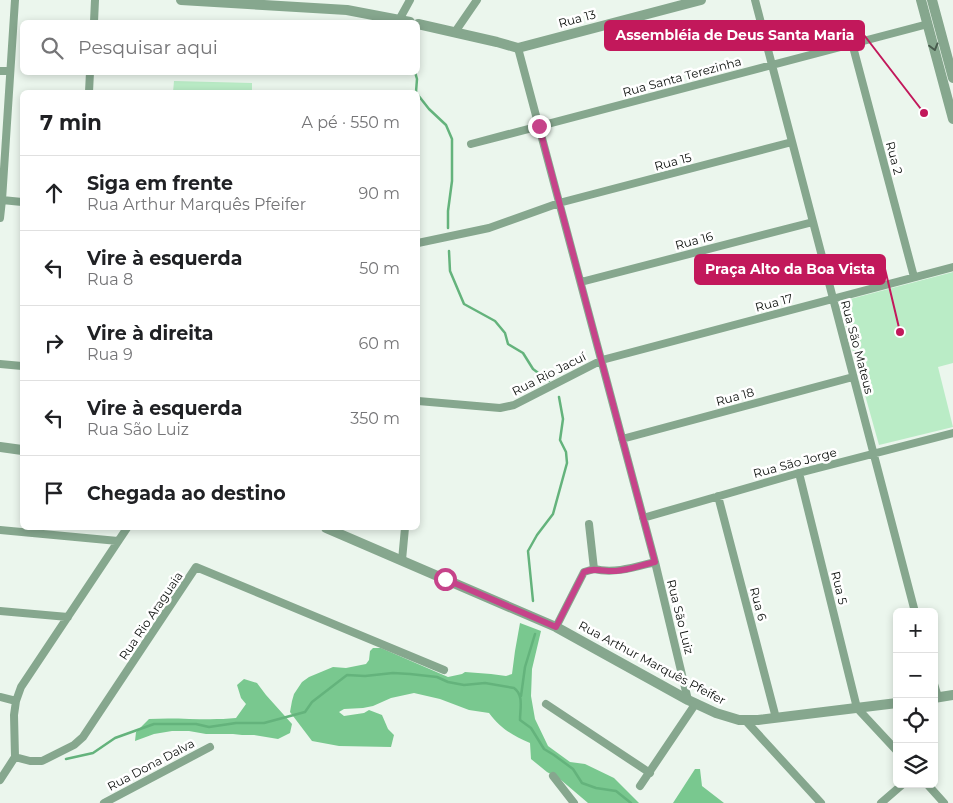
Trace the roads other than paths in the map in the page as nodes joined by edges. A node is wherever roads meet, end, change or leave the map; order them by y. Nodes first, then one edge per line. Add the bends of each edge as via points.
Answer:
1 (15, 0) edge
2 (95, 0) edge
3 (181, 0) edge
4 (410, 0) edge
5 (477, 0) edge
6 (700, 0) edge
7 (755, 0) edge
8 (921, 0) edge
9 (932, 0) edge
10 (347, 5) edge
11 (94, 20) edge
12 (399, 20) joint
13 (420, 24) edge
14 (928, 24) junction
15 (455, 32) junction
16 (852, 43) junction
17 (518, 48) junction
18 (772, 64) junction
19 (0, 70) edge
20 (10, 71) junction
21 (90, 75) edge
22 (953, 78) edge
23 (89, 90) edge
24 (953, 119) edge
25 (539, 126) junction
26 (792, 142) junction
27 (471, 144) dead end
28 (2, 200) junction
29 (20, 202) edge
30 (559, 203) junction
31 (0, 218) edge
32 (813, 222) junction
33 (420, 243) edge
34 (953, 267) edge
35 (914, 277) junction
36 (581, 282) junction
37 (833, 299) junction
38 (602, 360) junction
39 (0, 364) edge
40 (20, 366) edge
41 (854, 377) junction
42 (420, 401) edge
43 (953, 433) edge
44 (622, 439) junction
45 (0, 447) edge
46 (20, 450) edge
47 (874, 454) junction
48 (799, 473) junction
49 (718, 496) junction
50 (643, 518) junction
51 (590, 524) dead end
52 (0, 530) edge
53 (126, 530) edge
54 (331, 530) edge
55 (405, 530) edge
56 (118, 541) junction
57 (402, 560) junction
58 (655, 562) junction
59 (594, 569) junction
60 (914, 608) edge
61 (0, 611) edge
62 (68, 617) junction
63 (556, 627) junction
64 (444, 670) dead end
65 (953, 695) edge
66 (0, 697) edge
67 (938, 697) edge
68 (16, 701) junction
69 (692, 701) junction
70 (893, 703) edge
71 (546, 704) dead end
72 (857, 708) junction
73 (776, 718) junction
74 (745, 720) junction
75 (210, 747) dead end
76 (893, 747) edge
77 (16, 758) junction
78 (650, 773) junction
79 (553, 776) dead end
80 (0, 780) edge
81 (640, 786) dead end
82 (898, 788) edge
83 (931, 788) edge
84 (104, 803) edge
85 (574, 803) edge
86 (821, 803) edge
87 (881, 803) edge
88 (944, 803) edge

1 - 20 street
2 - 11 street
3 - 10 street
4 - 12 street
5 - 15 street
6 - 17 street, Rua 13
7 - 18 street, Rua São Mateus
8 - 14 street
9 - 22 street
10 - 12 street
13 - 15 street
14 - 16 street, Rua Santa Terezinha
14 -> 24 street
15 - 17 street
16 - 18 street, Rua Santa Terezinha
16 - 35 street, Rua 2
17 - 25 street, Rua São Luiz
18 - 25 street, Rua Santa Terezinha
18 - 26 street, Rua São Mateus
19 - 20 street
20 - 28 street
21 - 23 street
25 - 27 street, Rua Santa Terezinha
25 - 30 street, Rua São Luiz
26 - 30 street, Rua 15
26 - 32 street, Rua São Mateus
28 - 29 street
28 - 31 street
30 - 33 street, Rua 15 via 489,228
30 - 36 street, Rua São Luiz
32 - 36 street, Rua 16
32 - 37 street, Rua São Mateus
34 - 35 street, Rua 17
35 - 37 street, Rua 17
36 - 38 street, Rua São Luiz
37 - 38 street, Rua 17
37 - 41 street, Rua São Mateus
38 - 42 street, Rua Rio Jacuí via 514,405 500,408
38 - 44 street, Rua São Luiz
39 - 40 street
41 - 44 street, Rua 18
41 - 47 street, Rua São Mateus
43 - 47 street, Rua São Jorge
44 - 50 street, Rua São Luiz
45 - 46 street
47 - 48 street, Rua São Jorge
47 - 60 street, Rua São Mateus
48 - 49 street, Rua São Jorge
48 - 72 street, Rua 5
49 - 50 street, Rua São Jorge
49 - 73 street, Rua 6
50 - 58 street, Rua São Luiz
51 - 59 street
52 - 56 street
53 - 56 street
54 - 57 street, Rua Arthur Marquês Pfeifer
55 - 57 street
56 - 62 street
57 - 63 street, Rua Arthur Marquês Pfeifer
58 - 59 street via 617,571
58 - 69 street, Rua São Luiz
59 - 63 street via 584,572
61 - 62 street
62 - 68 street via 21,687
63 - 69 street, Rua Arthur Marquês Pfeifer
64 - 77 street, Rua Rio Araguaia via 196,567 84,737 42,761
65 - 67 street
66 - 68 street
68 - 77 street
69 - 74 street, Rua Arthur Marquês Pfeifer via 726,717
69 - 78 street
70 - 72 street, Rua Arthur Marquês Pfeifer
71 - 78 street
72 - 73 street, Rua Arthur Marquês Pfeifer
72 - 76 street
73 - 74 street, Rua Arthur Marquês Pfeifer
74 - 86 street
75 - 84 street, Rua Dona Dalva
77 - 80 street
78 - 81 street
79 - 85 street
82 - 87 street
83 - 88 street

